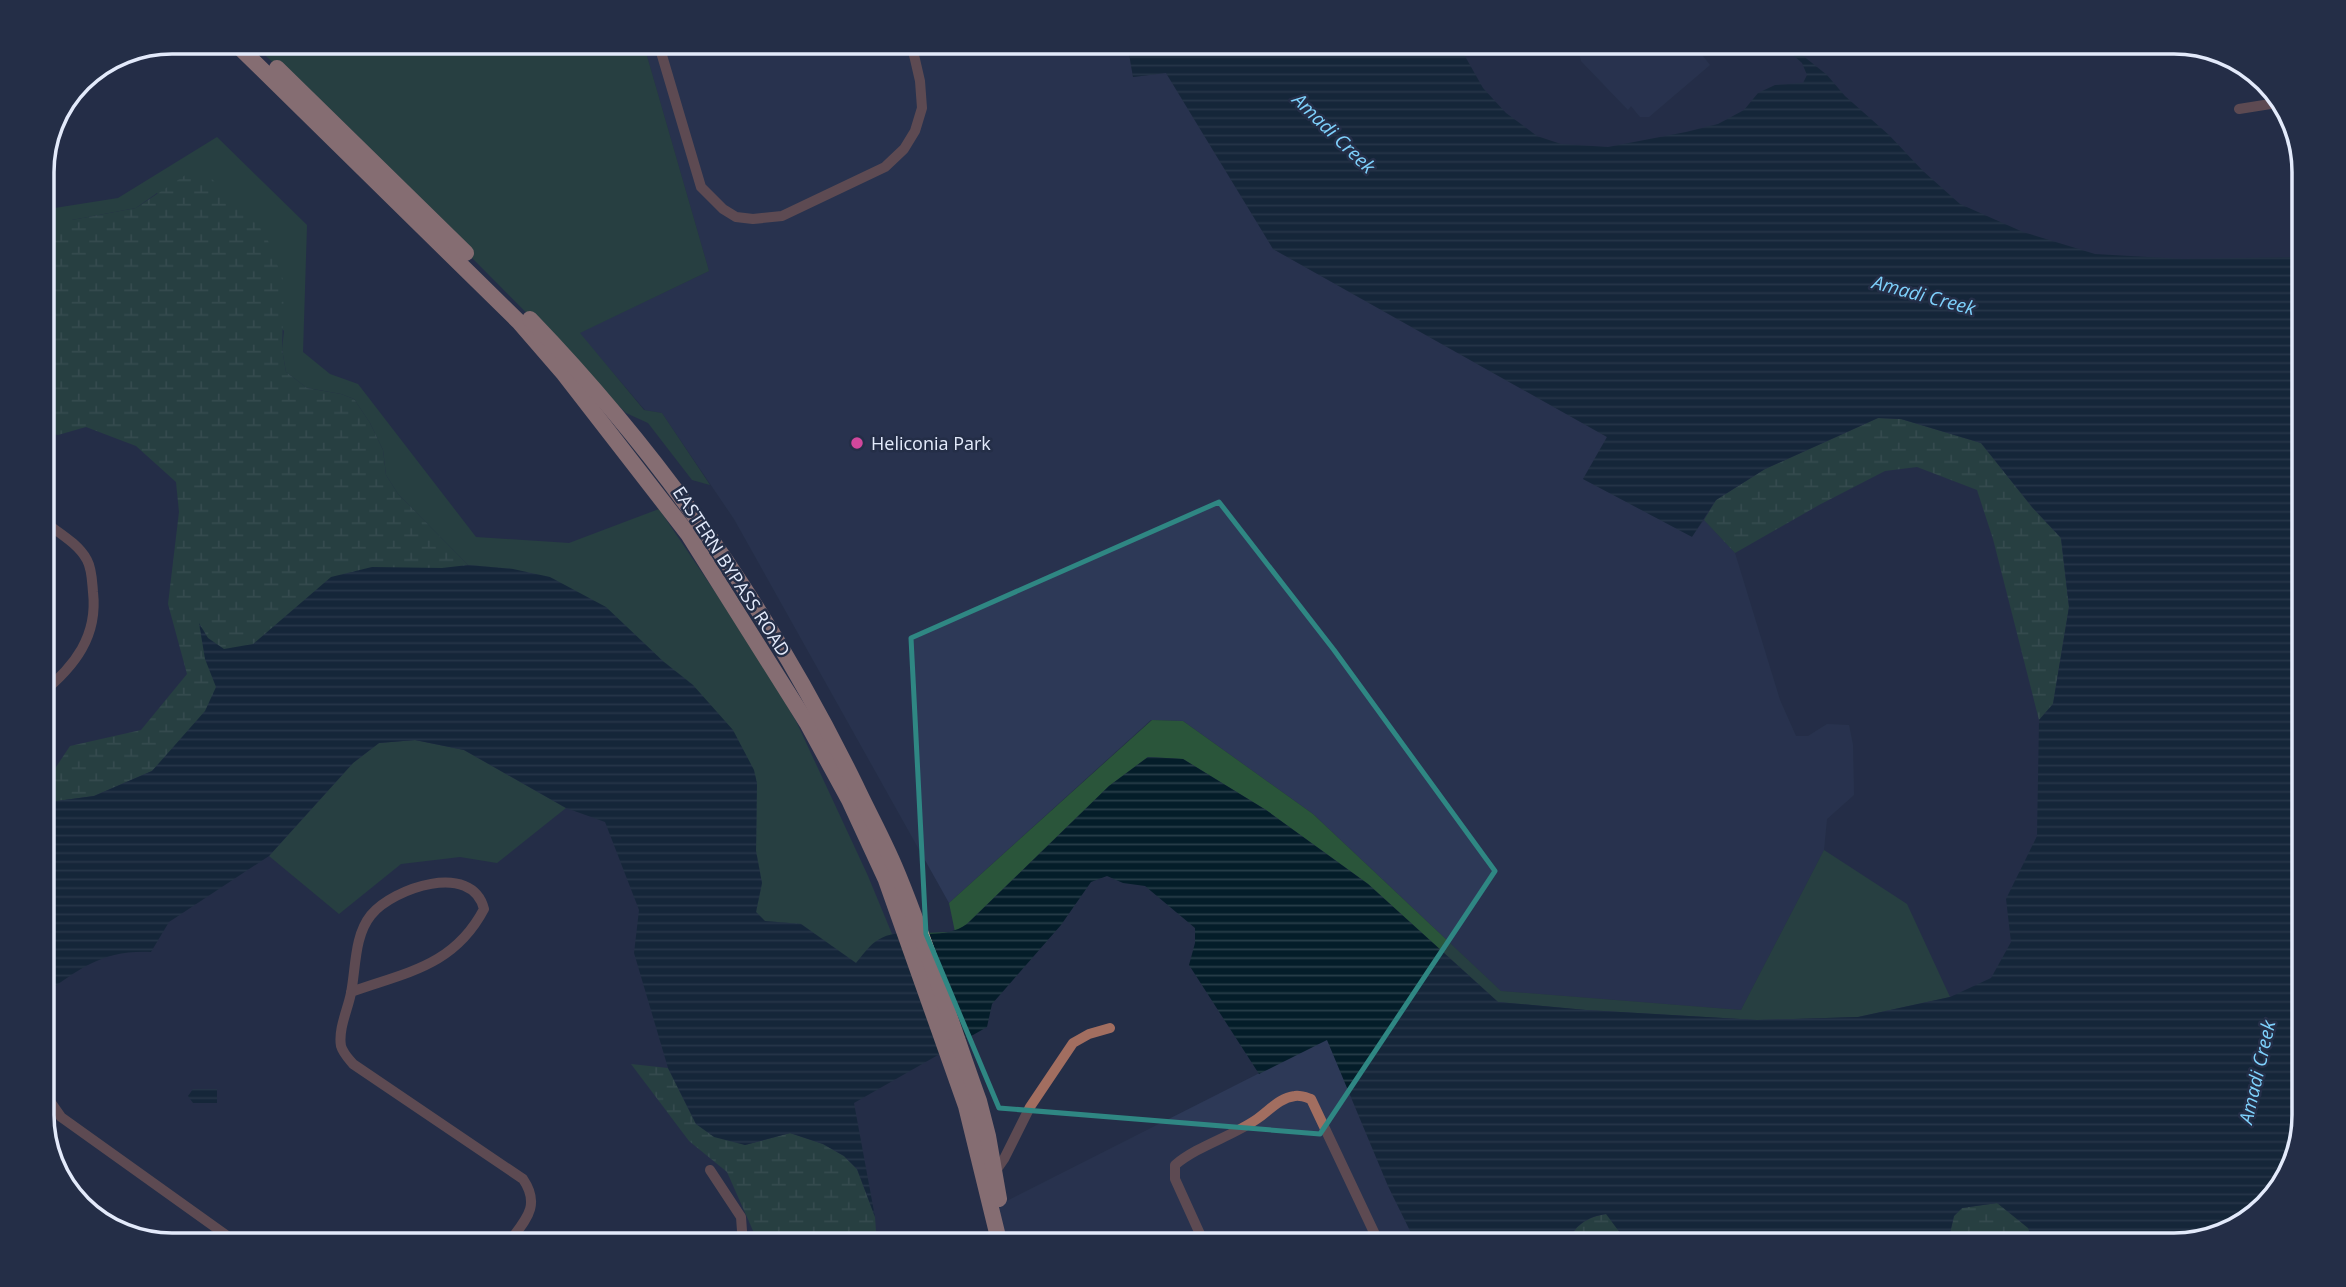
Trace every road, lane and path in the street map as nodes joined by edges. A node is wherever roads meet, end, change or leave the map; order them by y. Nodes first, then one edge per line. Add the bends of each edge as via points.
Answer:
1 (246, 54) edge
2 (262, 54) edge
3 (662, 54) edge
4 (914, 54) edge
5 (2270, 104) edge
6 (2239, 109) dead end
7 (55, 530) edge
8 (55, 682) edge
9 (892, 877) junction
10 (351, 992) junction
11 (1110, 1028) dead end
12 (973, 1104) junction
13 (55, 1108) edge
14 (710, 1170) dead end
15 (994, 1172) junction
16 (223, 1233) edge
17 (516, 1233) edge
18 (742, 1233) edge
19 (998, 1233) edge
20 (1000, 1233) edge
21 (1200, 1233) edge
22 (1374, 1233) edge

1 - 9 main road, EASTERN BYPASS ROAD via 519,322 671,509 807,723
2 - 9 main road, EASTERN BYPASS ROAD via 458,245 584,377 703,524 820,713
3 - 4 street via 701,187 723,209 753,219 782,216 885,167 904,149 922,108
5 - 6 street
7 - 8 street via 87,560 94,600 88,639 78,659
9 - 12 main road, EASTERN BYPASS ROAD
10 - 10 street via 362,933 370,916 385,902 432,883 463,887 482,899 484,909 478,921 464,940 443,956
10 - 17 street via 341,1046 353,1064 523,1179 531,1191 530,1213
11 - 15 street via 1073,1043
12 - 15 main road, EASTERN BYPASS ROAD
12 - 19 main road, EASTERN BYPASS ROAD
13 - 16 street
14 - 18 street via 741,1217
15 - 20 main road, EASTERN BYPASS ROAD
21 - 22 street via 1175,1179 1175,1165 1259,1118 1277,1102 1297,1095 1311,1099

